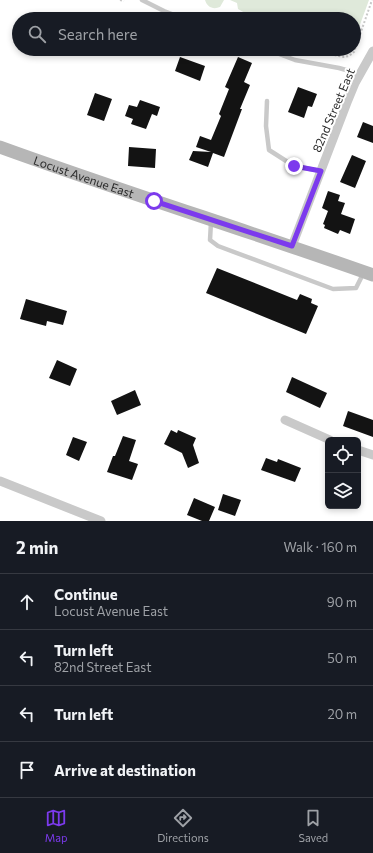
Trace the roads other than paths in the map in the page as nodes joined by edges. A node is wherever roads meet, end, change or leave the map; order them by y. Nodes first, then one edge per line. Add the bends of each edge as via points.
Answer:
1 (142, 0) edge
2 (167, 12) edge
3 (373, 51) edge
4 (284, 56) edge
5 (360, 74) junction
6 (267, 101) dead end
7 (0, 147) edge
8 (321, 171) junction
9 (211, 220) junction
10 (292, 246) junction
11 (368, 274) edge
12 (285, 420) dead end
13 (325, 438) edge
14 (361, 451) edge
15 (373, 455) edge
16 (0, 481) edge
17 (101, 521) edge

1 - 2 lane
3 - 5 street, 82nd Street East
4 - 5 lane
5 - 8 street, 82nd Street East
6 - 8 lane via 266,126 269,150 294,166
7 - 9 street, Locust Avenue East
8 - 10 street, 82nd Street East
9 - 10 street, Locust Avenue East
9 - 11 lane via 210,240 218,246 333,289 356,288
10 - 11 street, Locust Avenue East
12 - 13 street
14 - 15 street
16 - 17 street

